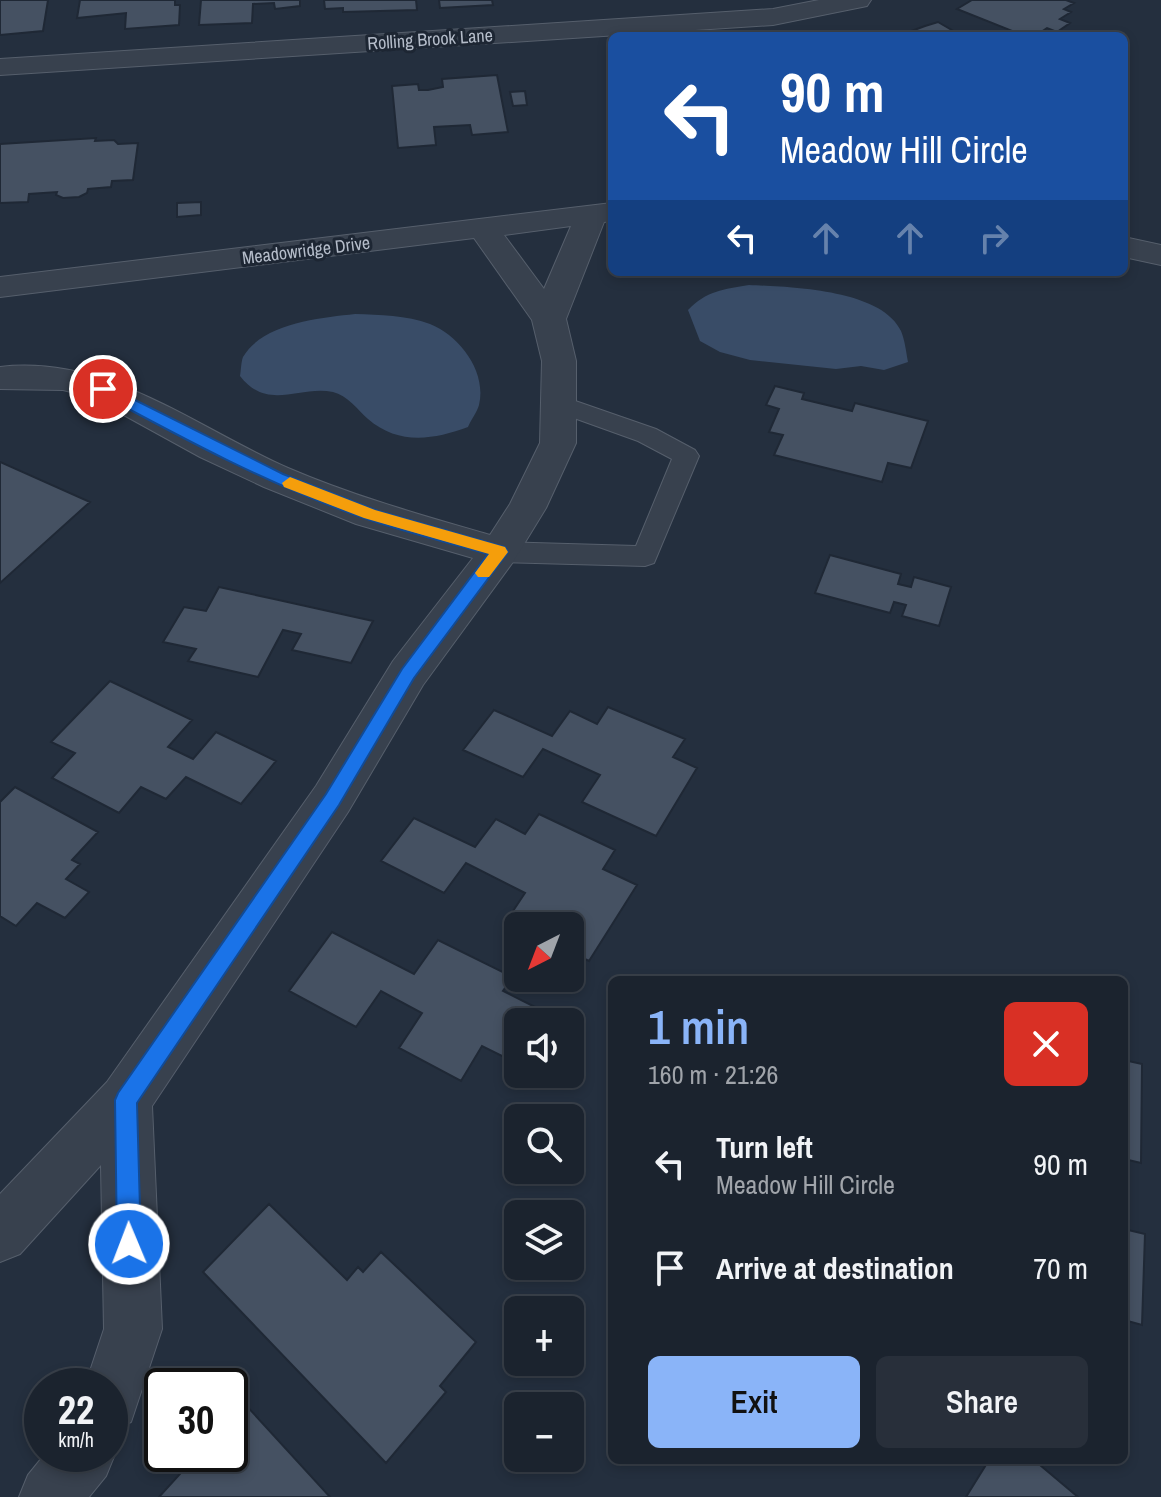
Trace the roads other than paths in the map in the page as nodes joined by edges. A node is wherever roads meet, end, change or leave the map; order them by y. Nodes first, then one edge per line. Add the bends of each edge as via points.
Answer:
1 (858, 0) edge
2 (0, 67) edge
3 (601, 214) edge
4 (483, 228) junction
5 (1128, 248) edge
6 (1161, 255) edge
7 (0, 287) edge
8 (549, 319) junction
9 (0, 378) edge
10 (558, 403) junction
11 (499, 552) junction
12 (126, 1100) junction
13 (0, 1234) edge
14 (121, 1368) edge
15 (70, 1472) edge
16 (50, 1497) edge

1 - 2 street, Rolling Brook Lane via 773,17
3 - 4 street, Meadowridge Drive
3 - 8 street
4 - 7 street, Meadowridge Drive
4 - 8 street
5 - 6 street
8 - 10 street via 559,361
9 - 11 street via 63,379 103,389 277,478 370,514
10 - 11 street via 558,443
10 - 11 lane via 647,435 686,456 645,556
11 - 12 street via 408,673 332,799
12 - 13 street
12 - 14 street via 133,1329
15 - 16 street

